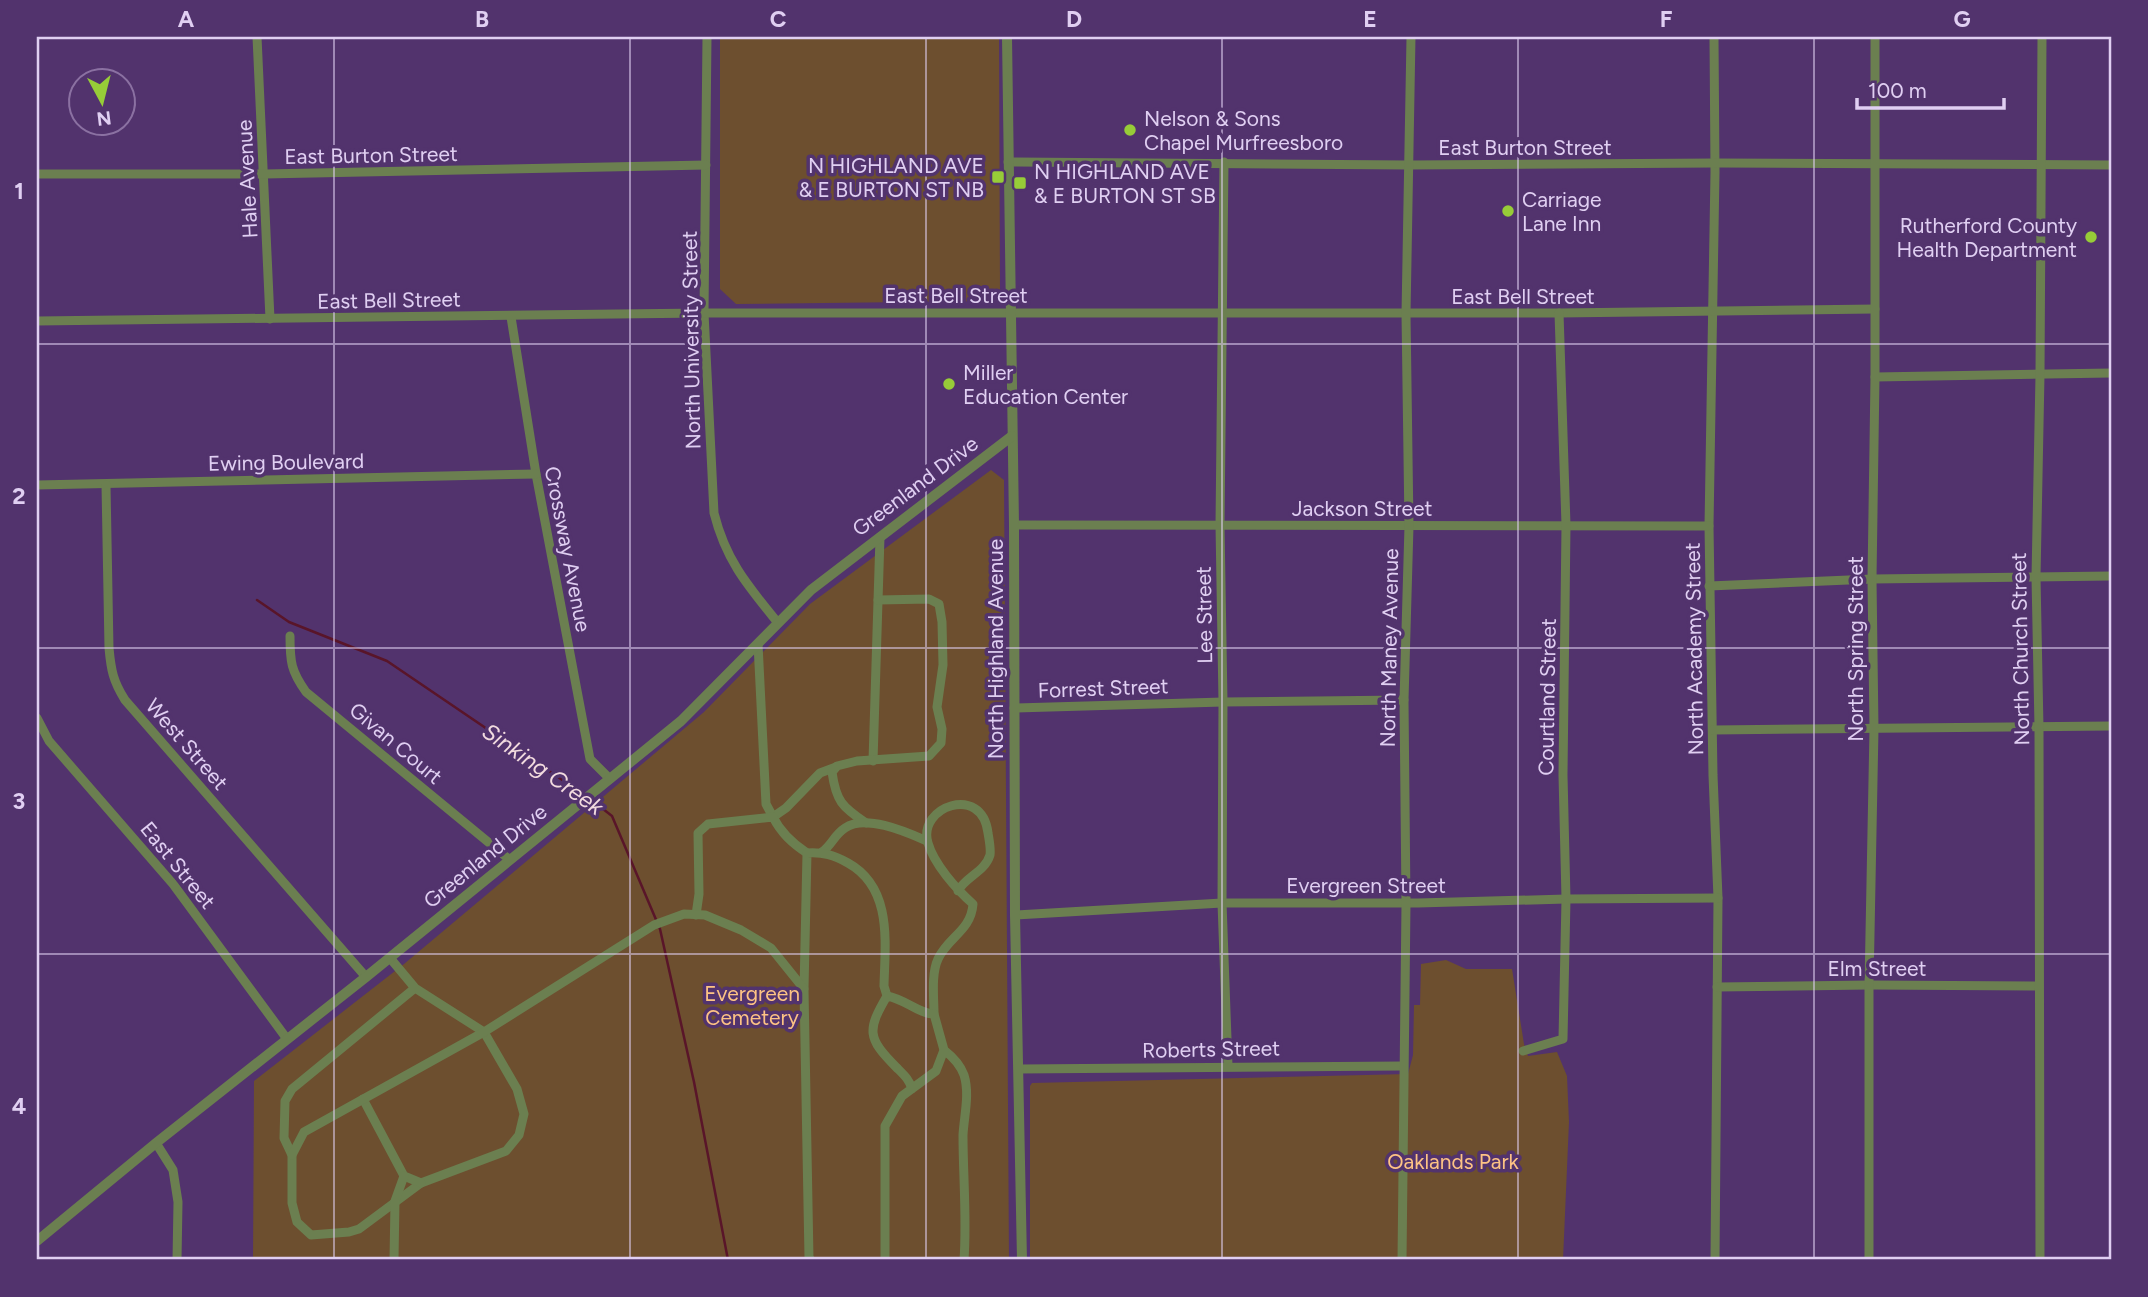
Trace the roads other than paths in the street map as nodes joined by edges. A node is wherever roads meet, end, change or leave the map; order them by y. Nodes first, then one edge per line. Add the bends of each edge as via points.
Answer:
1 (257, 37) edge
2 (707, 37) edge
3 (1007, 37) edge
4 (1411, 37) edge
5 (1714, 37) edge
6 (1875, 37) edge
7 (2042, 37) edge
8 (1008, 162) junction
9 (1224, 162) junction
10 (1715, 163) junction
11 (1875, 163) junction
12 (706, 165) junction
13 (1409, 165) junction
14 (2041, 165) junction
15 (2111, 165) edge
16 (37, 174) edge
17 (265, 174) junction
18 (1875, 309) junction
19 (1713, 311) junction
20 (1010, 312) junction
21 (704, 313) junction
22 (1223, 313) junction
23 (1406, 313) junction
24 (1559, 313) junction
25 (511, 317) junction
26 (270, 319) junction
27 (37, 321) edge
28 (2111, 373) edge
29 (2040, 374) junction
30 (1875, 377) junction
31 (1012, 436) junction
32 (536, 474) junction
33 (37, 485) edge
34 (106, 485) junction
35 (1014, 525) junction
36 (1220, 525) junction
37 (1566, 525) junction
38 (1409, 526) junction
39 (1709, 526) junction
40 (880, 537) junction
41 (2111, 576) edge
42 (2036, 577) junction
43 (1871, 579) junction
44 (1710, 586) junction
45 (878, 600) junction
46 (778, 623) junction
47 (290, 636) dead end
48 (758, 644) junction
49 (1404, 700) junction
50 (1223, 702) junction
51 (1014, 708) junction
52 (37, 718) edge
53 (2111, 726) edge
54 (2039, 728) junction
55 (1874, 729) junction
56 (1713, 730) junction
57 (873, 761) junction
58 (837, 766) junction
59 (610, 779) junction
60 (849, 812) junction
61 (773, 817) junction
62 (866, 823) junction
63 (848, 825) junction
64 (927, 841) junction
65 (822, 852) junction
66 (807, 853) junction
67 (510, 860) junction
68 (958, 891) junction
69 (1718, 898) junction
70 (1566, 899) junction
71 (1222, 902) junction
72 (1406, 903) junction
73 (696, 915) junction
74 (1015, 915) junction
75 (390, 958) junction
76 (366, 977) junction
77 (1869, 985) junction
78 (2038, 986) junction
79 (1717, 987) junction
80 (415, 988) junction
81 (804, 989) junction
82 (887, 996) junction
83 (934, 1014) junction
84 (484, 1032) junction
85 (286, 1039) junction
86 (944, 1050) junction
87 (1523, 1051) dead end
88 (1228, 1066) junction
89 (1403, 1066) junction
90 (1020, 1069) junction
91 (912, 1089) junction
92 (363, 1099) junction
93 (286, 1118) junction
94 (304, 1132) junction
95 (156, 1143) junction
96 (292, 1155) junction
97 (404, 1176) junction
98 (421, 1183) junction
99 (395, 1201) junction
100 (37, 1241) edge
101 (177, 1260) edge
102 (394, 1260) edge
103 (811, 1260) edge
104 (885, 1260) edge
105 (964, 1260) edge
106 (1022, 1260) edge
107 (1402, 1260) edge
108 (1715, 1260) edge
109 (1869, 1260) edge
110 (2040, 1260) edge

1 - 17 street, Hale Avenue
2 - 12 street, North University Street
3 - 8 street, North Highland Avenue
4 - 13 street, North Maney Avenue
5 - 10 street, North Academy Street
6 - 11 street, North Spring Street
7 - 14 street, North Church Street
8 - 9 street, East Burton Street
8 - 20 street, North Highland Avenue
9 - 13 street, East Burton Street
9 - 22 street, Lee Street
10 - 11 street, East Burton Street
10 - 13 street, East Burton Street
10 - 19 street, North Academy Street
11 - 14 street, East Burton Street
11 - 18 street, North Spring Street
12 - 17 street, East Burton Street
12 - 21 street, North University Street
13 - 23 street, North Maney Avenue
14 - 15 street, East Burton Street
14 - 29 street, North Church Street
16 - 17 street, East Burton Street
17 - 26 street, Hale Avenue
18 - 19 street, East Bell Street
18 - 30 street, North Spring Street
19 - 24 street, East Bell Street
19 - 39 street, North Academy Street
20 - 21 street, East Bell Street
20 - 22 street, East Bell Street
20 - 31 street, North Highland Avenue
21 - 25 street, East Bell Street
21 - 46 street, North University Street via 714,513 730,558
22 - 23 street, East Bell Street
22 - 36 street, Lee Street
23 - 24 street, East Bell Street
23 - 38 street, North Maney Avenue
24 - 37 street, Courtland Street
25 - 26 street, East Bell Street
25 - 32 street, Crossway Avenue
26 - 27 street, East Bell Street
28 - 29 street
29 - 30 street
29 - 42 street, North Church Street
30 - 43 street, North Spring Street
31 - 35 street, North Highland Avenue
31 - 40 street, Greenland Drive
32 - 34 street, Ewing Boulevard
32 - 59 street, Crossway Avenue via 590,759
33 - 34 street, Ewing Boulevard
34 - 76 street, West Street via 109,648 116,686
35 - 36 street, Jackson Street
35 - 51 street, North Highland Avenue
36 - 38 street, Jackson Street
36 - 50 street, Lee Street
37 - 38 street, Jackson Street
37 - 39 street, Jackson Street
37 - 70 street, Courtland Street
38 - 49 street, North Maney Avenue
39 - 44 street, North Academy Street
40 - 45 street
40 - 46 street, Greenland Drive via 811,590
41 - 42 street
42 - 43 street
42 - 54 street, North Church Street
43 - 44 street
43 - 55 street, North Spring Street
44 - 56 street, North Academy Street
45 - 57 street
45 - 57 street via 929,599 939,604 943,665 937,707 942,729 941,743 929,756
46 - 48 street, Greenland Drive
47 - 67 street, Givan Court via 293,674 306,692
48 - 59 street, Greenland Drive via 681,721
48 - 61 street via 766,804
49 - 50 street, Forrest Street
49 - 72 street, North Maney Avenue
50 - 51 street, Forrest Street
50 - 71 street, Lee Street
51 - 74 street, North Highland Avenue
52 - 85 street, East Street via 49,741 173,884
53 - 54 street
54 - 55 street
54 - 78 street, North Church Street
55 - 56 street
55 - 77 street, North Spring Street
56 - 69 street, North Academy Street
57 - 58 street
58 - 60 street via 832,772 835,794
58 - 61 street via 820,773
59 - 67 street, Greenland Drive
60 - 62 street
60 - 63 street
61 - 66 street via 779,830
61 - 73 street via 708,824 698,833
62 - 63 street
62 - 64 street
63 - 65 street
64 - 68 street
64 - 68 street via 929,822 943,807 960,803 975,807 986,821 990,855
65 - 66 street
65 - 82 street via 854,866 878,895 884,912
66 - 81 street
67 - 75 street, Greenland Drive
68 - 83 street via 972,904 972,917 944,947 937,962
69 - 70 street, Evergreen Street
69 - 79 street, North Academy Street
70 - 72 street, Evergreen Street
70 - 87 street, Courtland Street via 1563,1039
71 - 72 street, Evergreen Street
71 - 74 street, Evergreen Street
71 - 88 street, Lee Street
72 - 89 street, North Maney Avenue
73 - 81 street via 741,930 771,948
73 - 84 street via 684,914 658,924
74 - 90 street, North Highland Avenue
75 - 76 street, Greenland Drive
75 - 80 street
76 - 85 street, Greenland Drive
77 - 78 street, Elm Street
77 - 79 street, Elm Street
77 - 109 street, North Spring Street
78 - 110 street, North Church Street
79 - 108 street, North Academy Street
80 - 84 street
80 - 93 street via 292,1089 285,1101
81 - 103 street
82 - 83 street
82 - 91 street via 875,1017 872,1035
83 - 86 street
84 - 92 street
84 - 98 street via 517,1089 524,1114 519,1135 506,1151
85 - 95 street, Greenland Drive
86 - 91 street via 936,1071
86 - 105 street via 955,1058 966,1091
88 - 89 street, Roberts Street
88 - 90 street, Roberts Street
89 - 107 street, North Maney Avenue
90 - 106 street, North Highland Avenue
91 - 104 street via 902,1096 886,1126
92 - 94 street
92 - 97 street
93 - 94 street
93 - 96 street via 284,1138
94 - 96 street
95 - 100 street, Greenland Drive
95 - 101 street via 173,1170 178,1202
96 - 99 street via 292,1203 297,1222 311,1235 359,1229
97 - 98 street
97 - 99 street
98 - 99 street
99 - 102 street

